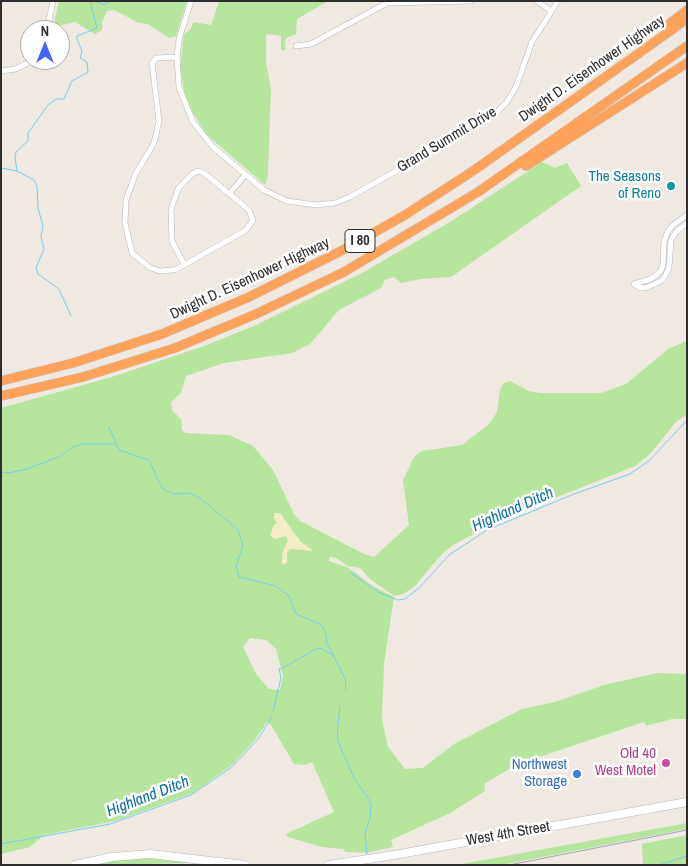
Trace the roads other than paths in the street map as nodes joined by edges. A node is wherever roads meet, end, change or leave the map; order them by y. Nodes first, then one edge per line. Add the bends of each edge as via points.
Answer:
1 (53, 1) edge
2 (191, 1) edge
3 (471, 1) edge
4 (537, 1) edge
5 (558, 1) edge
6 (391, 2) edge
7 (451, 2) edge
8 (687, 10) edge
9 (551, 11) junction
10 (687, 19) edge
11 (49, 20) edge
12 (296, 46) dead end
13 (687, 46) edge
14 (634, 55) junction
15 (177, 57) junction
16 (687, 63) edge
17 (20, 67) edge
18 (1, 70) edge
19 (245, 175) junction
20 (229, 194) junction
21 (687, 215) edge
22 (687, 223) edge
23 (385, 250) junction
24 (184, 264) junction
25 (1, 381) edge
26 (1, 396) edge
27 (687, 802) edge
28 (74, 865) edge
29 (246, 865) edge
30 (328, 865) edge

1 - 11 street
2 - 15 street
3 - 7 street
4 - 9 street
5 - 9 street, Grand Summit Drive
6 - 7 street
6 - 12 street via 311,44
8 - 14 highway
9 - 19 street, Grand Summit Drive via 532,42 512,95 500,110 343,200 308,205 280,199
10 - 14 highway, Dwight D. Eisenhower Highway / I 80
13 - 23 highway, Dwight D. Eisenhower Highway / I 80 via 444,215
14 - 25 highway, Dwight D. Eisenhower Highway / I 80 via 439,193 313,266 162,334 73,363
15 - 19 street via 179,87 193,122 213,147
15 - 24 street via 156,58 152,63 159,113 157,136 131,183 124,214 130,248 139,261 159,271 173,270
16 - 23 highway via 433,225
17 - 18 street
19 - 20 street
20 - 24 street via 249,210 253,220 246,230
20 - 24 street via 201,172 192,174 178,190 172,203 172,242
21 - 22 street via 667,233 661,271 651,280 634,284 640,288 648,287 663,280 669,268 671,240
23 - 26 highway, Dwight D. Eisenhower Highway / I 80 via 256,314 175,348 83,377
27 - 30 main road, West 4th Street via 394,856
28 - 29 main road via 112,856 150,854

